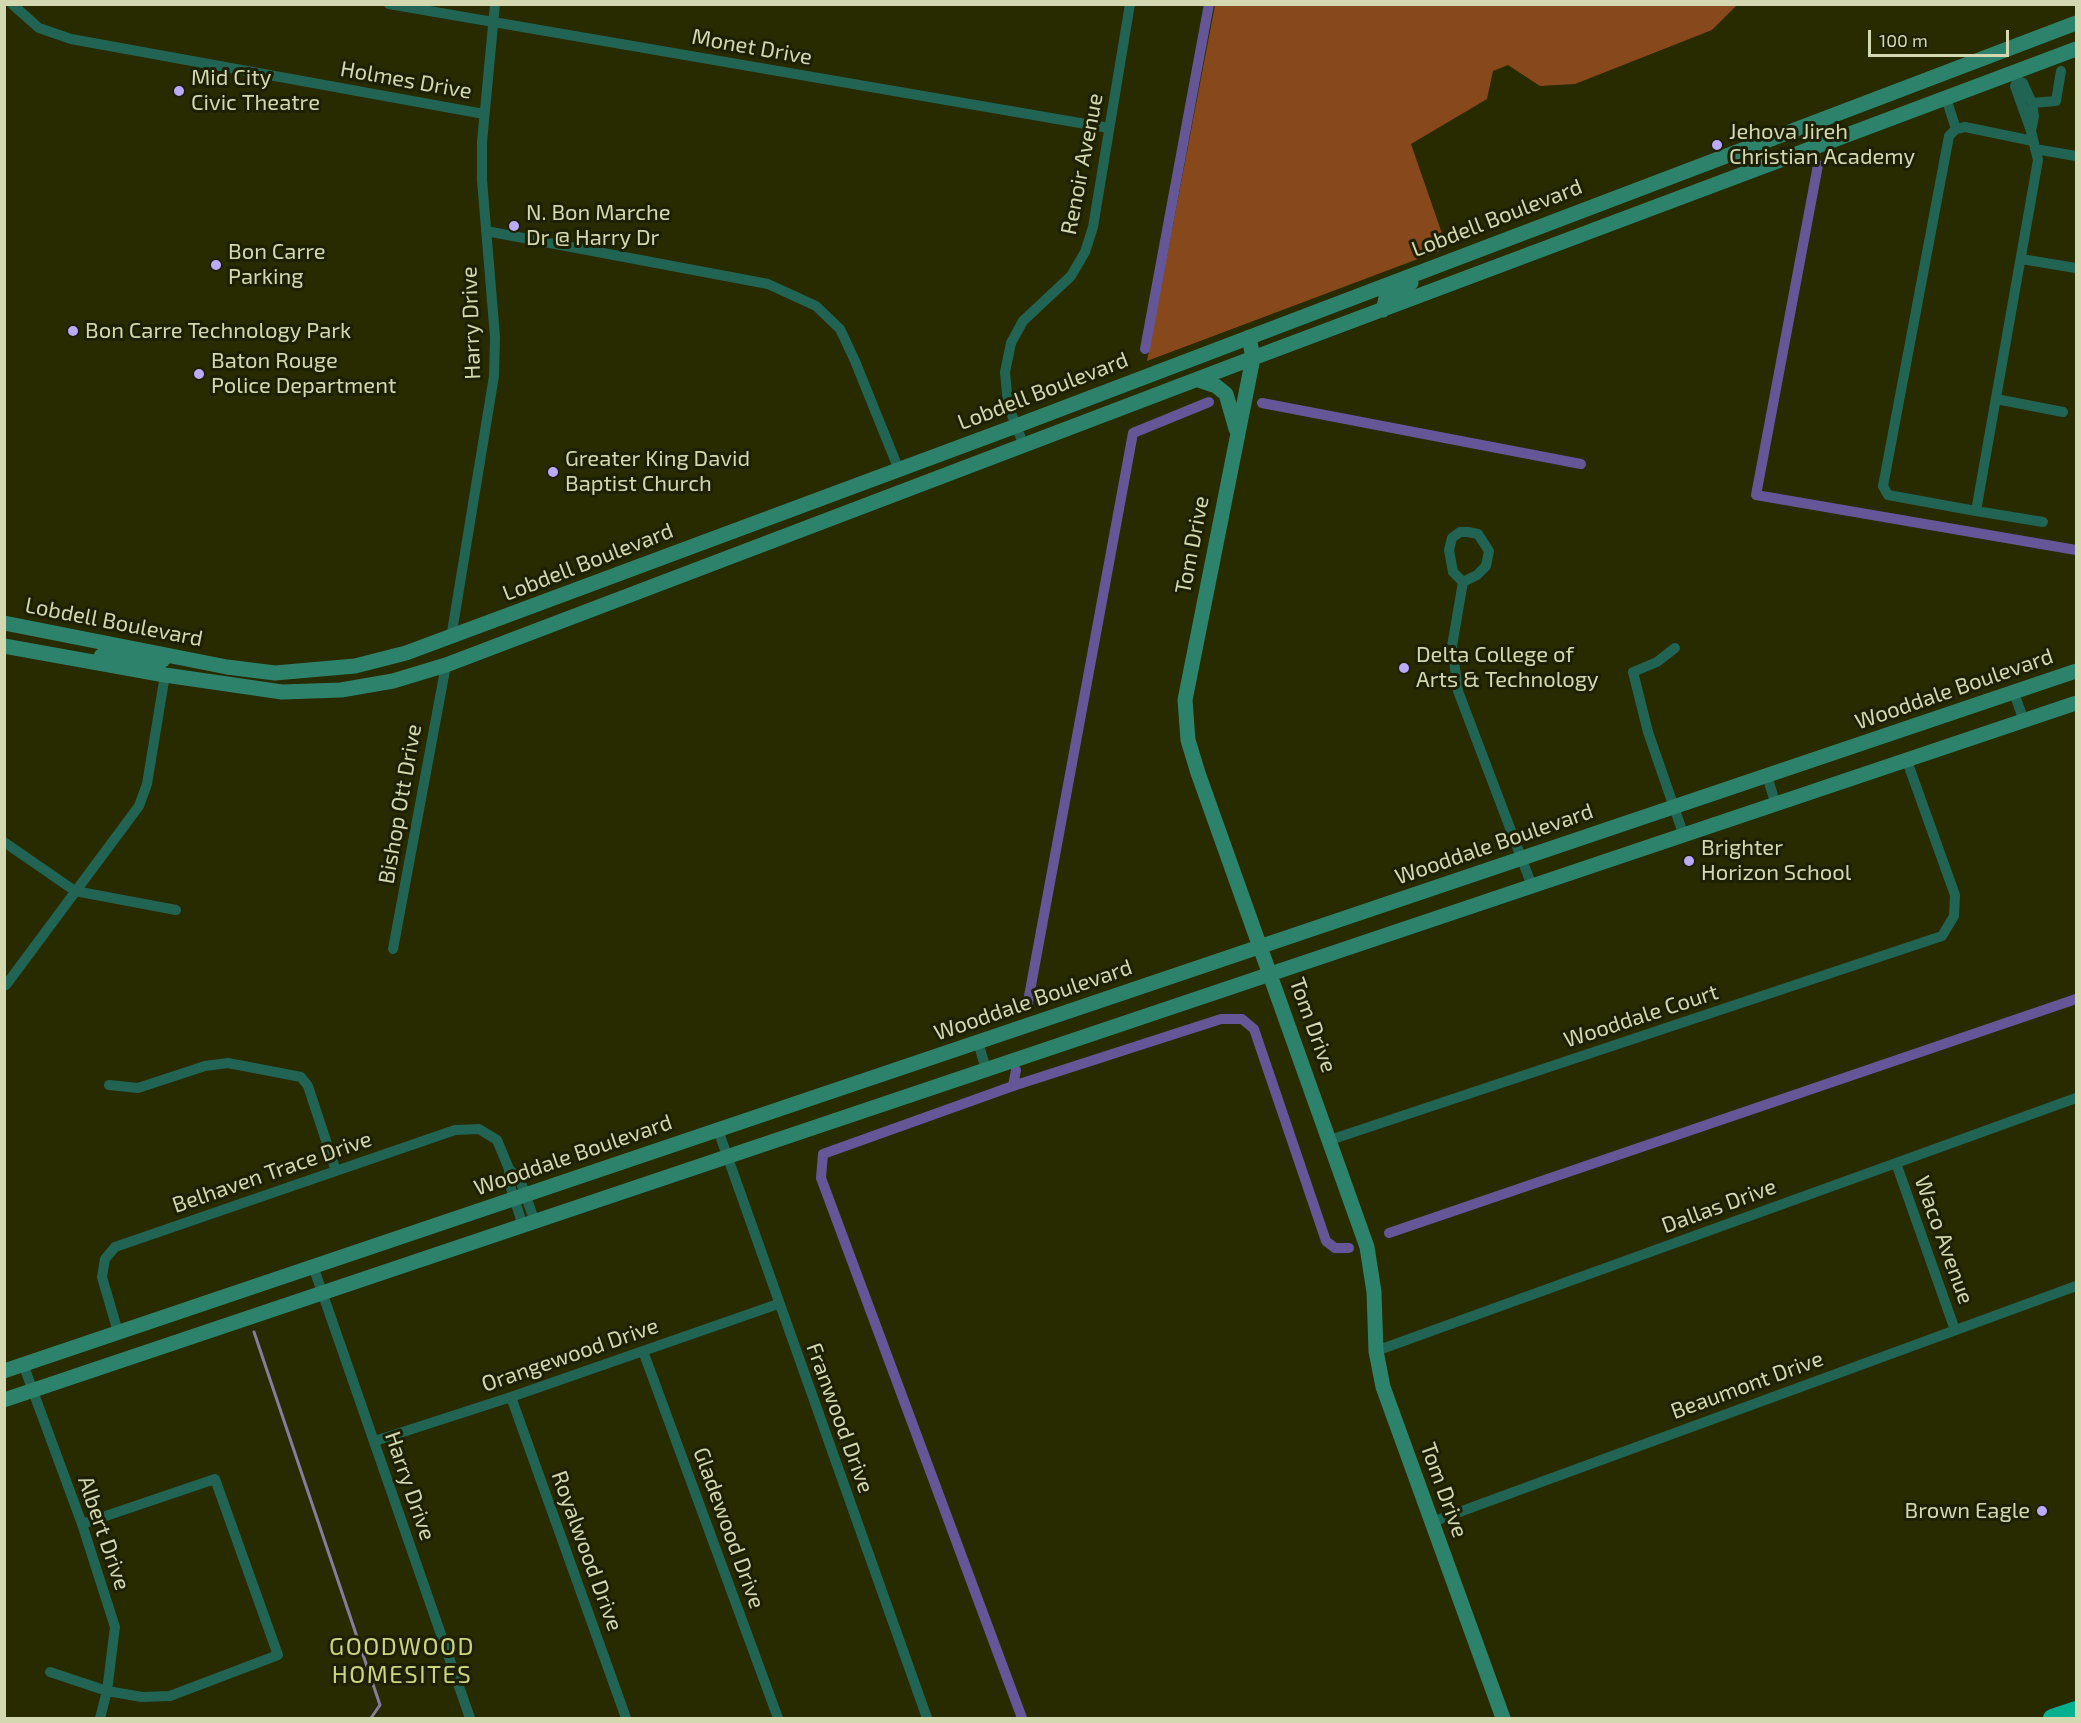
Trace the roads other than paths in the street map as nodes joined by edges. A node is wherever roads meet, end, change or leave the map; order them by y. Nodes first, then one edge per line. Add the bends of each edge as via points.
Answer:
1 (12, 4) edge
2 (389, 4) edge
3 (495, 4) edge
4 (1130, 4) edge
5 (492, 21) junction
6 (2076, 23) edge
7 (2056, 31) junction
8 (2071, 51) edge
9 (2061, 71) dead end
10 (2016, 76) junction
11 (1946, 98) junction
12 (2027, 104) junction
13 (484, 114) junction
14 (1109, 128) junction
15 (1956, 129) junction
16 (2033, 140) junction
17 (2076, 156) edge
18 (1688, 170) junction
19 (1643, 212) junction
20 (486, 231) junction
21 (1477, 250) junction
22 (2021, 259) junction
23 (1432, 267) junction
24 (2076, 268) edge
25 (1485, 271) junction
26 (1383, 310) junction
27 (1249, 337) junction
28 (1252, 358) junction
29 (1198, 380) junction
30 (1996, 399) junction
31 (2063, 412) dead end
32 (1016, 426) junction
33 (1237, 433) junction
34 (1024, 446) junction
35 (946, 452) junction
36 (898, 470) junction
37 (953, 472) junction
38 (1976, 511) junction
39 (2043, 522) dead end
40 (653, 562) junction
41 (1463, 582) junction
42 (661, 583) junction
43 (4, 623) edge
44 (451, 638) junction
45 (4, 646) edge
46 (1675, 648) dead end
47 (169, 655) junction
48 (91, 662) junction
49 (446, 665) junction
50 (2076, 671) edge
51 (165, 675) junction
52 (2014, 693) junction
53 (2076, 703) edge
54 (2024, 721) junction
55 (1907, 761) junction
56 (1767, 776) junction
57 (1776, 805) junction
58 (1674, 807) junction
59 (1684, 836) junction
60 (4, 842) edge
61 (1521, 858) junction
62 (1532, 886) junction
63 (75, 891) junction
64 (176, 910) dead end
65 (1261, 947) junction
66 (393, 949) dead end
67 (1270, 973) junction
68 (6, 985) edge
69 (978, 1042) junction
70 (986, 1070) junction
71 (109, 1085) dead end
72 (2076, 1098) edge
73 (718, 1130) junction
74 (1330, 1140) junction
75 (727, 1158) junction
76 (1896, 1163) junction
77 (336, 1171) junction
78 (520, 1197) junction
79 (529, 1224) junction
80 (313, 1266) junction
81 (2076, 1286) edge
82 (321, 1293) junction
83 (778, 1304) junction
84 (1955, 1330) junction
85 (118, 1332) junction
86 (643, 1351) junction
87 (1376, 1351) junction
88 (23, 1364) junction
89 (4, 1371) edge
90 (33, 1391) junction
91 (511, 1397) junction
92 (4, 1400) edge
93 (375, 1441) junction
94 (1432, 1522) junction
95 (82, 1524) junction
96 (50, 1672) dead end
97 (107, 1691) junction
98 (2076, 1710) edge
99 (100, 1719) edge
100 (470, 1719) edge
101 (626, 1719) edge
102 (778, 1719) edge
103 (927, 1719) edge
104 (1503, 1719) edge
105 (2052, 1719) edge

1 - 13 street, Holmes Drive via 39,28 71,39
2 - 5 street, Monet Drive
3 - 5 street, Harry Drive
4 - 14 street, Renoir Avenue
5 - 13 street, Harry Drive
5 - 14 street, Monet Drive
6 - 7 street, Lobdell Boulevard
7 - 8 street
7 - 18 street, Lobdell Boulevard
8 - 10 street, Lobdell Boulevard
9 - 12 street via 2056,101
10 - 11 street, Lobdell Boulevard
10 - 12 street via 2015,87
11 - 15 street
11 - 19 street, Lobdell Boulevard
12 - 16 street
13 - 20 street, Harry Drive via 482,180
14 - 32 street, Renoir Avenue via 1093,228 1085,252 1071,276 1023,321 1011,343 1005,372 1008,405
15 - 16 street via 1965,127
15 - 38 street via 1949,136 1883,486 1888,495
16 - 17 street
16 - 22 street via 2038,160
18 - 19 street via 1680,180 1646,195
18 - 21 street, Lobdell Boulevard
19 - 25 street, Lobdell Boulevard
20 - 36 street via 768,284 816,306 840,329
20 - 44 street, Harry Drive via 495,337 493,394
21 - 23 street, Lobdell Boulevard
21 - 25 street
22 - 24 street
22 - 30 street
23 - 26 street via 1424,278 1386,298
23 - 27 street, Lobdell Boulevard
25 - 26 street, Lobdell Boulevard
26 - 28 street, Lobdell Boulevard
27 - 28 street, Tom Drive
27 - 32 street, Lobdell Boulevard
28 - 29 street, Lobdell Boulevard
28 - 33 street, Tom Drive
29 - 33 street via 1226,394
29 - 34 street, Lobdell Boulevard
30 - 31 street
30 - 38 street
32 - 34 street, Renoir Avenue
32 - 35 street, Lobdell Boulevard
33 - 65 street, Tom Drive via 1185,700 1188,740 1198,773
34 - 37 street, Lobdell Boulevard
35 - 36 street, Lobdell Boulevard
35 - 37 street
36 - 40 street, Lobdell Boulevard
37 - 42 street, Lobdell Boulevard
38 - 39 street
40 - 42 street
40 - 44 street, Lobdell Boulevard
41 - 41 street via 1486,566 1489,551 1478,534 1460,532 1452,538 1449,550 1453,572
41 - 61 street via 1452,646 1458,691
42 - 49 street, Lobdell Boulevard
43 - 47 street, Lobdell Boulevard
44 - 47 street, Lobdell Boulevard via 381,660 304,672 227,668
44 - 49 street
45 - 48 street, Lobdell Boulevard
46 - 58 street via 1657,662 1633,672 1648,732
47 - 48 street via 155,662 112,655 99,656
47 - 51 street
48 - 51 street, Lobdell Boulevard
49 - 51 street, Lobdell Boulevard via 393,681 341,690 282,692
49 - 66 street, Bishop Ott Drive
50 - 52 street, Wooddale Boulevard
51 - 63 street via 144,795
52 - 54 street
52 - 56 street, Wooddale Boulevard
53 - 54 street
54 - 55 street
55 - 57 street
55 - 74 street, Wooddale Court via 1956,895 1954,916 1942,936
56 - 57 street
56 - 58 street, Wooddale Boulevard
57 - 59 street
58 - 59 street
58 - 61 street, Wooddale Boulevard
59 - 62 street
60 - 63 street
61 - 62 street
61 - 65 street, Wooddale Boulevard
62 - 67 street
63 - 64 street
63 - 68 street
65 - 67 street, Tom Drive
65 - 69 street, Wooddale Boulevard
67 - 70 street
67 - 74 street, Tom Drive
69 - 70 street
69 - 73 street, Wooddale Boulevard
70 - 75 street
71 - 77 street via 138,1088 205,1066 228,1063 301,1077 308,1086
72 - 76 street, Dallas Drive
73 - 75 street, Franwood Drive
73 - 78 street, Wooddale Boulevard
74 - 87 street, Tom Drive via 1367,1247 1374,1292
75 - 79 street
75 - 83 street, Franwood Drive
76 - 84 street, Waco Avenue
76 - 87 street, Dallas Drive
77 - 78 street, Belhaven Trace Drive via 469,1128 494,1137 509,1169 520,1179
77 - 85 street, Belhaven Trace Drive via 115,1247 105,1259 102,1277
78 - 79 street, Belhaven Trace Drive
78 - 80 street, Wooddale Boulevard
79 - 82 street
80 - 82 street, Harry Drive
80 - 85 street, Wooddale Boulevard
81 - 84 street, Beaumont Drive
82 - 90 street
82 - 93 street, Harry Drive
83 - 86 street, Orangewood Drive
83 - 103 street, Franwood Drive
84 - 94 street, Beaumont Drive
85 - 88 street, Wooddale Boulevard
86 - 91 street, Orangewood Drive
86 - 102 street, Gladewood Drive
87 - 94 street, Tom Drive via 1383,1386
88 - 89 street, Wooddale Boulevard
88 - 90 street, Albert Drive
90 - 92 street
90 - 95 street, Albert Drive
91 - 93 street, Orangewood Drive
91 - 101 street, Royalwood Drive
93 - 100 street, Harry Drive
94 - 104 street, Tom Drive
95 - 97 street, Albert Drive via 115,1627
95 - 97 street via 215,1479 278,1655 170,1696 142,1697
96 - 97 street
97 - 99 street, Albert Drive
98 - 105 highway

